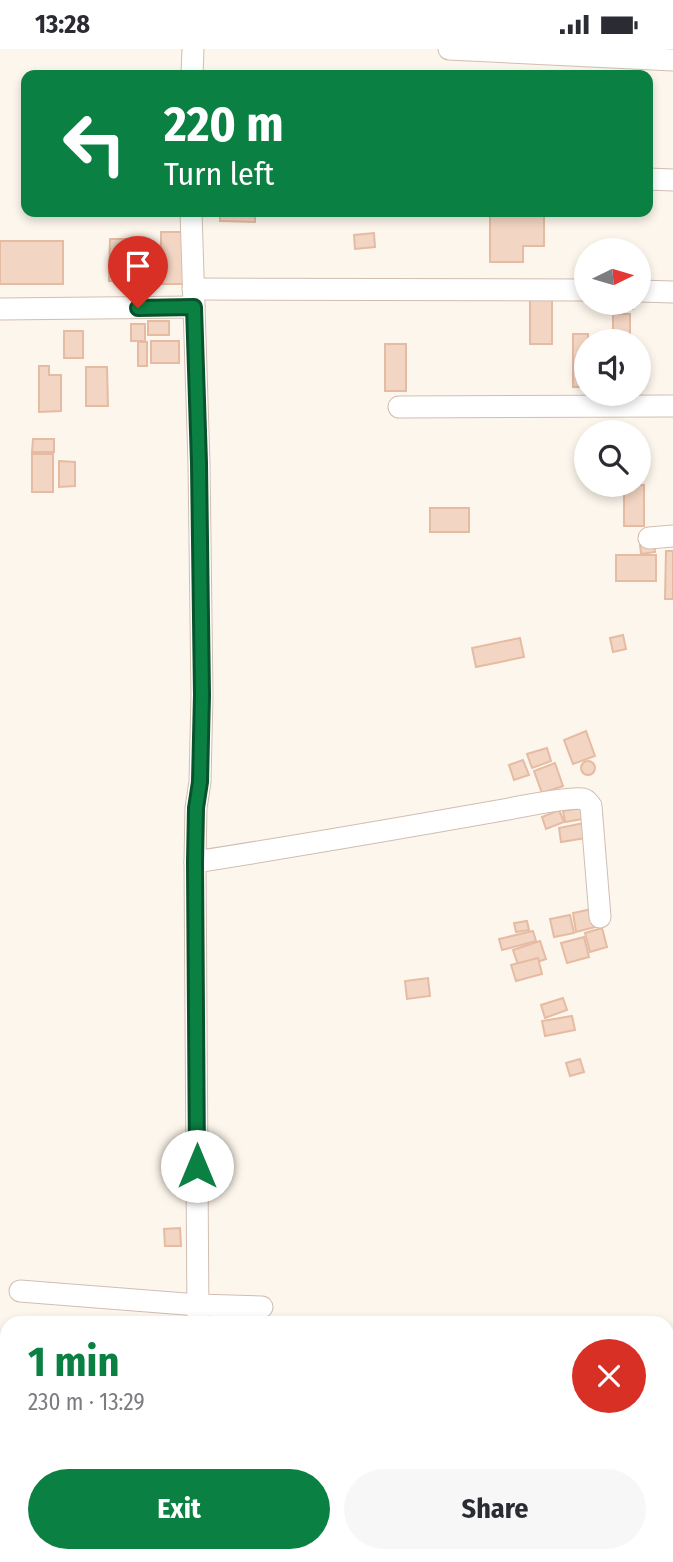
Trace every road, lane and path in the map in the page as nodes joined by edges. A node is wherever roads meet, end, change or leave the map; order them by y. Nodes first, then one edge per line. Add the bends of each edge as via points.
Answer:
1 (193, 49) edge
2 (449, 49) edge
3 (673, 60) edge
4 (192, 70) edge
5 (653, 179) edge
6 (673, 180) edge
7 (191, 217) edge
8 (574, 290) edge
9 (651, 291) edge
10 (673, 292) edge
11 (193, 298) junction
12 (0, 309) edge
13 (673, 406) edge
14 (399, 407) dead end
15 (673, 536) edge
16 (649, 538) dead end
17 (195, 862) junction
18 (600, 917) dead end
19 (20, 1291) dead end
20 (262, 1307) dead end
21 (198, 1314) edge

1 - 4 street
2 - 3 street
5 - 6 street
7 - 11 street
8 - 11 street
9 - 10 street
11 - 12 street
11 - 17 street via 202,695
13 - 14 street
15 - 16 street
17 - 18 street via 582,799 591,806
17 - 21 street
19 - 21 street
20 - 21 street

